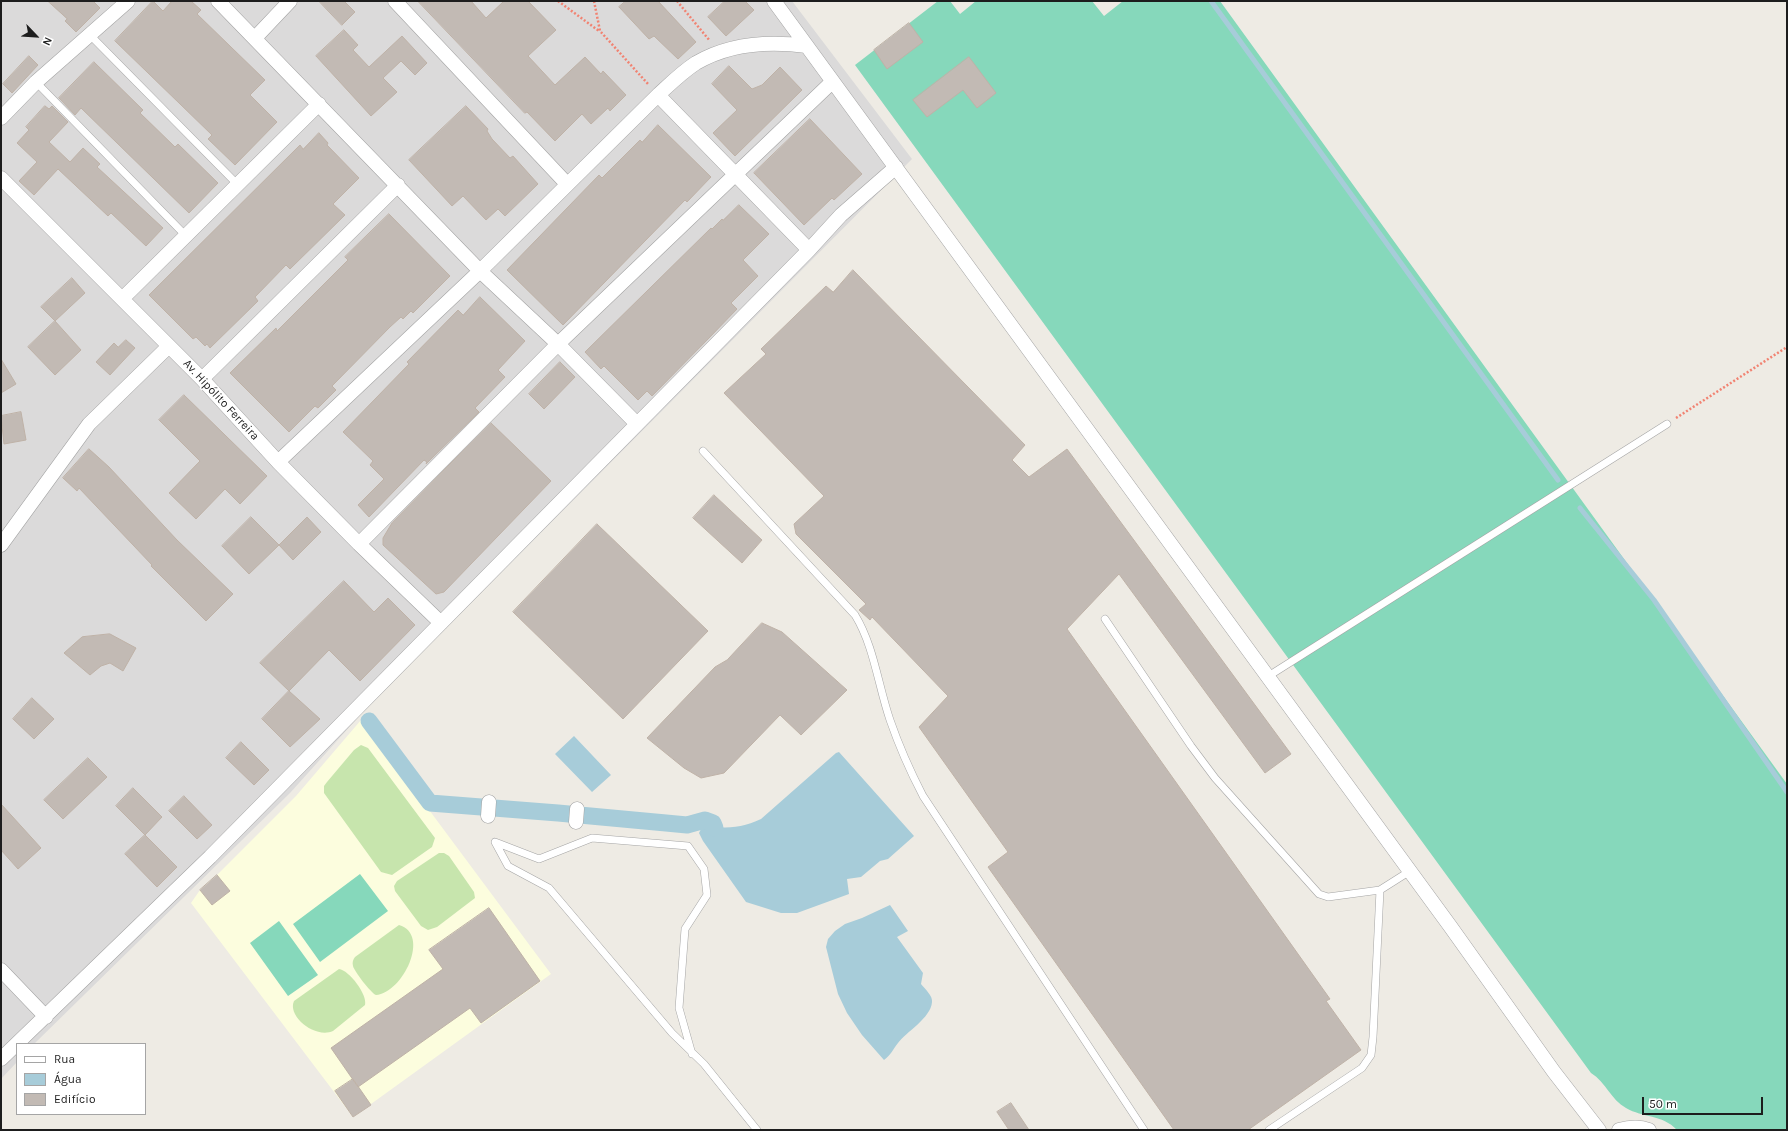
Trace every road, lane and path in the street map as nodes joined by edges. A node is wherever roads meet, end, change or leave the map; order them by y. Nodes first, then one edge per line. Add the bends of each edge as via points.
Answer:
1 (218, 1) edge
2 (290, 1) edge
3 (396, 1) edge
4 (558, 1) edge
5 (594, 1) edge
6 (677, 1) edge
7 (774, 1) edge
8 (122, 3) edge
9 (600, 31) junction
10 (90, 35) junction
11 (254, 38) junction
12 (807, 46) junction
13 (716, 54) junction
14 (36, 82) junction
15 (832, 82) junction
16 (658, 94) junction
17 (319, 104) junction
18 (1, 118) edge
19 (896, 167) junction
20 (735, 173) junction
21 (1, 178) edge
22 (567, 184) junction
23 (238, 185) junction
24 (398, 185) junction
25 (186, 236) junction
26 (809, 250) junction
27 (480, 271) junction
28 (122, 299) junction
29 (558, 344) junction
30 (170, 346) junction
31 (1787, 347) edge
32 (202, 379) junction
33 (637, 424) junction
34 (1667, 424) joint
35 (703, 451) dead end
36 (278, 462) junction
37 (359, 544) junction
38 (1, 545) edge
39 (1105, 618) dead end
40 (441, 623) junction
41 (1267, 677) junction
42 (1410, 871) junction
43 (1380, 890) junction
44 (1, 970) edge
45 (46, 1017) junction
46 (18, 1043) edge
47 (16, 1045) edge
48 (692, 1054) junction
49 (1, 1059) edge
50 (758, 1130) edge
51 (1144, 1130) edge
52 (1269, 1130) edge
53 (1599, 1130) edge
54 (1619, 1130) edge
55 (1649, 1130) edge

1 - 11 street
2 - 11 street
3 - 22 street
4 - 9 path
5 - 9 path
6 - 13 path via 708,37
7 - 12 street
8 - 10 street
9 - 16 path
10 - 14 street
10 - 23 lane
11 - 17 street
12 - 13 street via 768,43 734,48
12 - 15 street
13 - 16 street via 697,62
14 - 18 street
14 - 25 lane
15 - 19 street
15 - 20 street
16 - 20 street
16 - 22 street
17 - 23 street
17 - 24 street
19 - 26 street via 841,215
19 - 41 street
20 - 26 street
20 - 29 street
21 - 28 street, Av. Hipólito Ferreira
22 - 27 street
23 - 25 street
24 - 27 street
24 - 32 street
25 - 28 street
26 - 33 street
27 - 29 street
27 - 36 street
28 - 30 street, Av. Hipólito Ferreira
29 - 33 street
29 - 37 street
30 - 32 street, Av. Hipólito Ferreira
30 - 38 street via 89,424
31 - 34 path
32 - 36 street, Av. Hipólito Ferreira
33 - 40 street
34 - 41 lane
35 - 51 lane via 855,615 864,629 905,761 922,796
36 - 37 street, Av. Hipólito Ferreira
37 - 40 street, Av. Hipólito Ferreira
39 - 43 lane via 1215,778 1320,894 1328,897
40 - 45 street via 210,857
41 - 42 street
42 - 43 lane
42 - 53 street via 1554,1072
43 - 52 lane via 1370,1055 1362,1068
44 - 45 street
45 - 46 street
47 - 49 street
48 - 48 lane via 549,888 508,866 495,842 539,859 592,838 688,846 704,869 706,894 685,929 679,1008
48 - 50 lane via 704,1064
54 - 55 street

